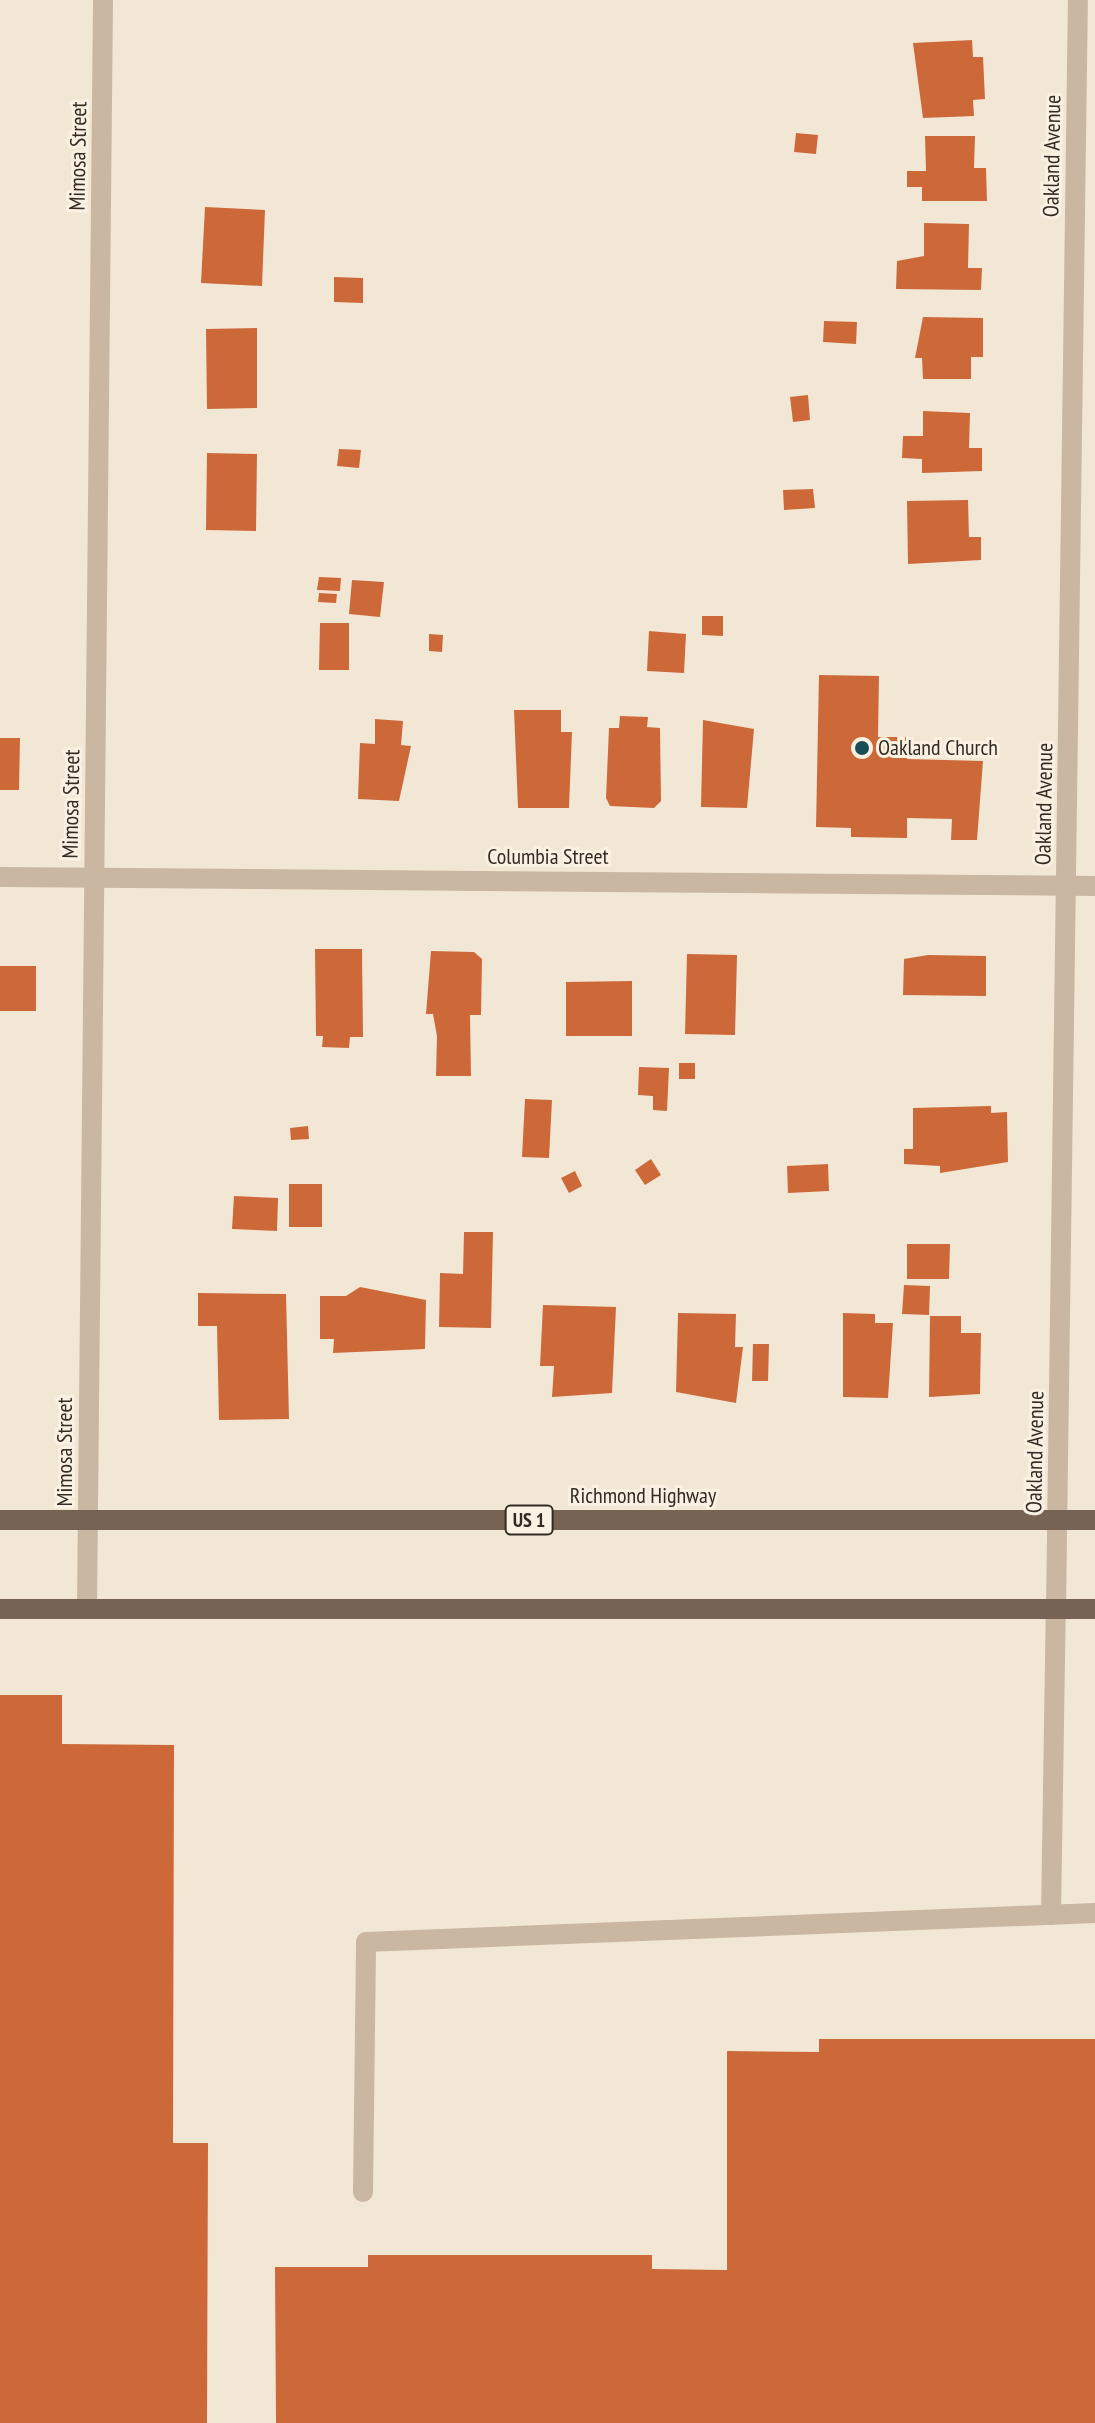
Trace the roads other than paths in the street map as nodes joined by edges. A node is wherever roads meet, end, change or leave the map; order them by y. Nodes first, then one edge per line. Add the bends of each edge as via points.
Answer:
1 (103, 0) edge
2 (1078, 0) edge
3 (0, 877) edge
4 (95, 878) junction
5 (1067, 885) junction
6 (1095, 886) edge
7 (0, 1520) edge
8 (1058, 1520) junction
9 (1095, 1520) edge
10 (88, 1521) junction
11 (0, 1609) edge
12 (87, 1609) junction
13 (1056, 1609) junction
14 (1095, 1609) edge
15 (1095, 1913) edge
16 (1051, 1915) junction
17 (363, 2192) dead end

1 - 4 street, Mimosa Street
2 - 5 street, Oakland Avenue
3 - 4 street, Columbia Street
4 - 5 street, Columbia Street
4 - 10 street, Mimosa Street
5 - 6 street, Columbia Street
5 - 8 street, Oakland Avenue
7 - 10 main road, Richmond Highway / US 1
8 - 9 main road, Richmond Highway / US 1
8 - 10 main road, Richmond Highway / US 1
8 - 13 street, Oakland Avenue
10 - 12 street, Mimosa Street
11 - 12 main road
12 - 13 main road
13 - 14 main road
13 - 16 street, Oakland Avenue
15 - 16 street
16 - 17 street via 366,1942

